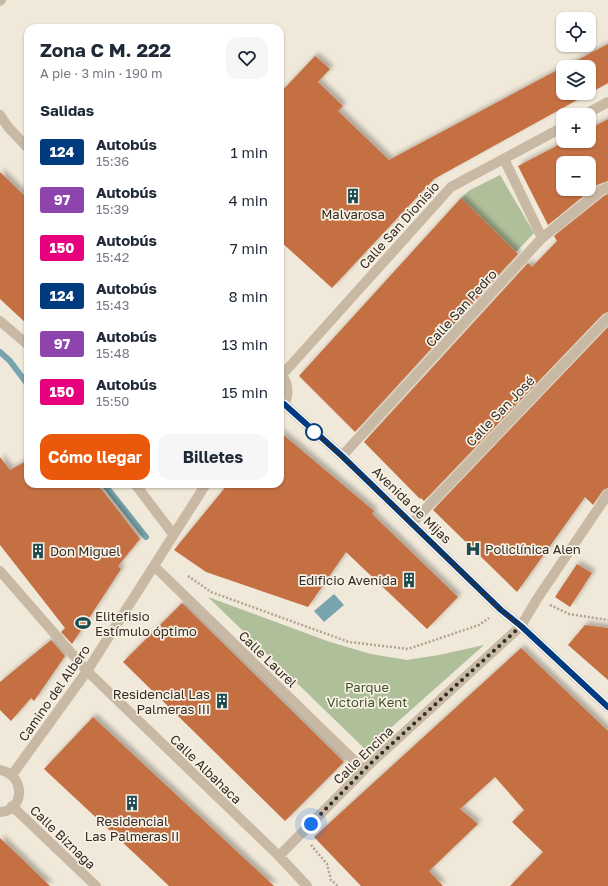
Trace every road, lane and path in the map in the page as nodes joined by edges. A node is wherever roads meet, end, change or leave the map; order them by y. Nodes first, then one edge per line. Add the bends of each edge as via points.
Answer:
1 (608, 102) edge
2 (596, 108) edge
3 (0, 115) edge
4 (4, 125) edge
5 (556, 131) edge
6 (24, 144) edge
7 (504, 159) junction
8 (608, 187) edge
9 (542, 238) junction
10 (608, 318) edge
11 (0, 321) edge
12 (24, 342) edge
13 (284, 372) edge
14 (284, 380) edge
15 (284, 402) edge
16 (284, 409) edge
17 (342, 456) junction
18 (138, 488) edge
19 (203, 488) edge
20 (608, 494) edge
21 (412, 523) junction
22 (173, 534) junction
23 (154, 566) junction
24 (0, 571) edge
25 (184, 574) dead end
26 (537, 599) junction
27 (501, 610) junction
28 (608, 620) edge
29 (521, 626) junction
30 (87, 671) junction
31 (608, 707) edge
32 (0, 770) edge
33 (364, 770) junction
34 (12, 775) junction
35 (12, 806) junction
36 (0, 812) edge
37 (279, 856) junction
38 (96, 886) edge
39 (307, 886) edge

1 - 2 street
3 - 4 street
4 - 6 street
5 - 7 street, Calle San Dionisio
7 - 9 street
7 - 13 street, Calle San Dionisio via 451,187
8 - 9 street, Calle San Pedro
9 - 17 street, Calle San Pedro
10 - 21 street, Calle San José
11 - 12 street
14 - 15 street via 288,392
16 - 17 street, Avenida de Mijas
17 - 21 street, Avenida de Mijas
18 - 22 street
19 - 22 street, Camino del Albero
20 - 26 street, Calle Encina
21 - 27 street, Avenida de Mijas
22 - 23 street, Camino del Albero
23 - 30 street, Camino del Albero
23 - 33 street, Calle Laurel
24 - 30 street, Calle Albahaca
25 - 27 path via 210,592 349,642 408,649 479,624
26 - 28 path via 569,614
26 - 29 street, Calle Encina
27 - 29 street, Avenida de Mijas
29 - 31 street, Avenida de Mijas
29 - 33 street, Calle Encina
30 - 34 street, Camino del Albero
30 - 37 street, Calle Albahaca
32 - 34 street
33 - 37 street, Calle Encina
34 - 35 street via 17,781 19,793 18,800
35 - 36 street
35 - 38 street, Calle Biznaga
37 - 39 street, Calle Albahaca

